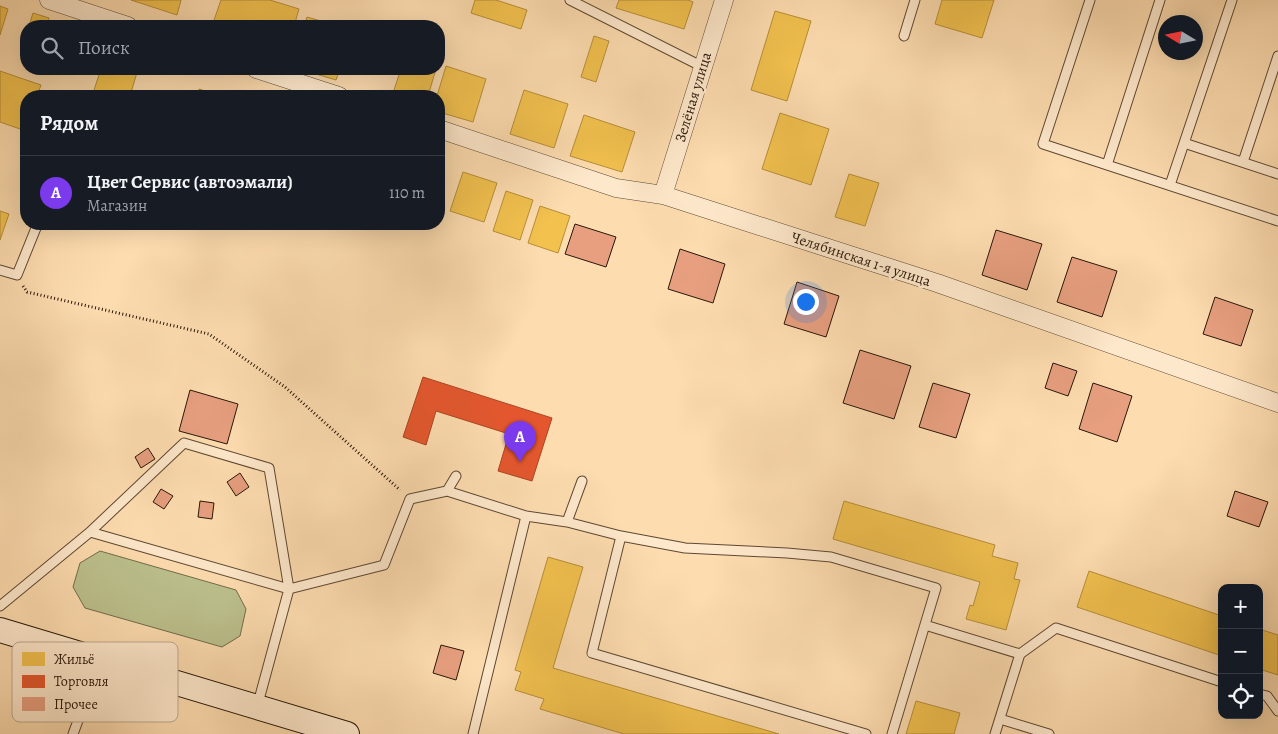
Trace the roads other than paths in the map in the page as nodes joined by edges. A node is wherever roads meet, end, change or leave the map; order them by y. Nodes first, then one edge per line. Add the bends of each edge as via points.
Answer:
1 (48, 0) edge
2 (570, 0) edge
3 (724, 0) edge
4 (915, 0) edge
5 (1090, 0) edge
6 (1160, 0) edge
7 (1232, 0) edge
8 (110, 20) edge
9 (904, 36) dead end
10 (1278, 56) edge
11 (703, 67) junction
12 (274, 75) edge
13 (321, 90) edge
14 (445, 131) edge
15 (1184, 143) junction
16 (1243, 162) junction
17 (1107, 165) junction
18 (1278, 174) edge
19 (1170, 185) junction
20 (663, 195) junction
21 (1278, 221) edge
22 (35, 230) edge
23 (0, 270) edge
24 (1278, 404) edge
25 (456, 476) dead end
26 (582, 481) dead end
27 (447, 491) junction
28 (526, 516) junction
29 (567, 522) junction
30 (90, 532) junction
31 (621, 536) junction
32 (289, 589) junction
33 (0, 606) edge
34 (925, 625) junction
35 (0, 630) edge
36 (40, 642) edge
37 (1020, 654) junction
38 (1218, 681) edge
39 (178, 683) edge
40 (1263, 695) edge
41 (257, 707) junction
42 (1278, 711) edge
43 (1000, 719) junction
44 (78, 722) edge
45 (73, 734) edge
46 (347, 734) edge
47 (473, 734) edge
48 (866, 734) edge
49 (892, 734) edge
50 (995, 734) edge
51 (1049, 734) edge

1 - 8 street
2 - 11 lane
3 - 11 street, Зелёная улица
4 - 9 lane
5 - 17 lane via 1043,144
6 - 17 lane
7 - 15 lane
10 - 16 lane
11 - 20 street, Зелёная улица
12 - 13 street
14 - 20 street, Челябинская 1-я улица via 616,188
15 - 16 lane
15 - 19 lane
16 - 18 lane
17 - 19 lane
19 - 21 lane
20 - 24 street, Челябинская 1-я улица via 937,284
22 - 23 lane via 17,275
25 - 27 lane
26 - 29 lane
27 - 28 lane
27 - 32 lane via 410,499 384,565
28 - 29 lane
28 - 47 lane
29 - 31 lane
30 - 32 lane
30 - 32 lane via 184,443 269,468
30 - 33 lane
31 - 34 lane via 685,548 831,557 936,588
31 - 48 lane via 592,653
32 - 41 lane
34 - 37 lane
34 - 49 lane
35 - 36 main road
37 - 38 lane via 1056,628
37 - 43 lane
39 - 41 main road
40 - 42 lane
41 - 46 main road
43 - 50 lane
43 - 51 lane
44 - 45 lane

